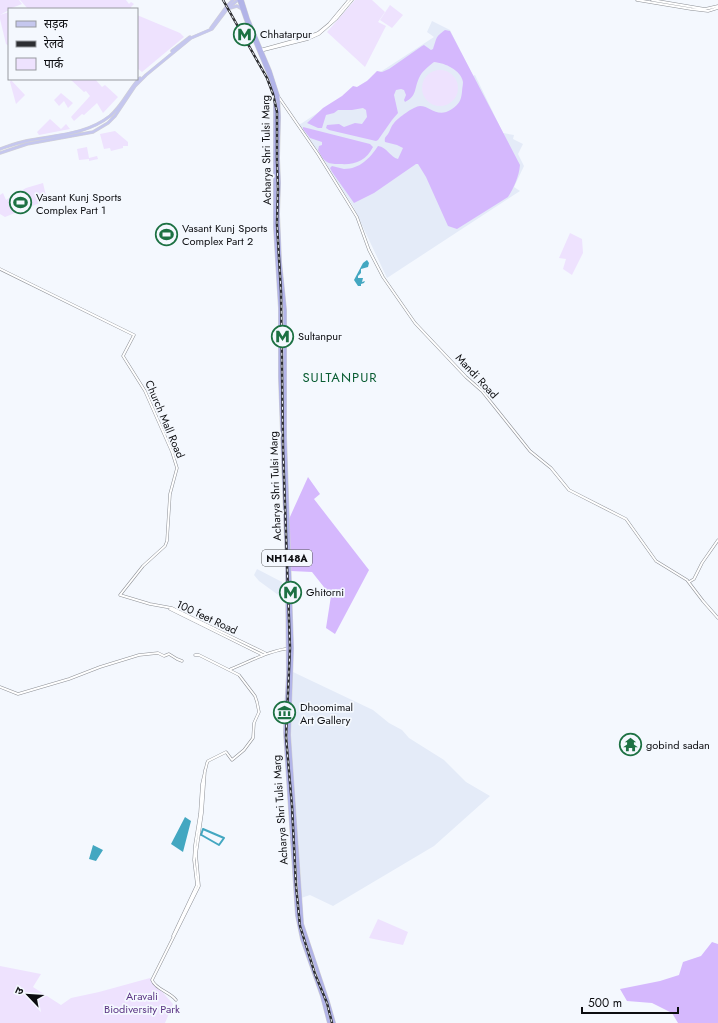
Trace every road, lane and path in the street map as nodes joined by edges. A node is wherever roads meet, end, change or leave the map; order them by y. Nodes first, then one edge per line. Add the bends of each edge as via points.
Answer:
1 (233, 0) edge
2 (239, 0) edge
3 (350, 0) edge
4 (637, 0) edge
5 (652, 0) edge
6 (718, 7) edge
7 (227, 10) junction
8 (242, 10) junction
9 (261, 50) junction
10 (138, 79) edge
11 (137, 80) edge
12 (277, 96) junction
13 (0, 150) edge
14 (0, 153) edge
15 (277, 213) junction
16 (0, 270) edge
17 (280, 354) junction
18 (284, 354) junction
19 (284, 438) junction
20 (718, 540) edge
21 (689, 582) junction
22 (169, 608) joint
23 (718, 618) edge
24 (290, 648) junction
25 (264, 654) junction
26 (195, 655) dead end
27 (182, 660) dead end
28 (231, 669) dead end
29 (0, 687) edge
30 (294, 808) junction
31 (289, 809) junction
32 (318, 973) junction
33 (314, 974) junction
34 (176, 1000) dead end
35 (329, 1023) edge
36 (334, 1023) edge

1 - 10 main road via 212,26 188,38
2 - 7 main road
2 - 8 highway, NH148A
2 - 9 highway, NH148A
3 - 9 street via 318,33
4 - 6 street via 708,11
5 - 6 street via 705,9
7 - 8 main road via 234,6
7 - 14 main road via 212,29 191,38 146,75 134,88 116,116 99,129 28,144
8 - 9 highway, NH148A
9 - 12 highway, Acharya Shri Tulsi Marg / NH148A
9 - 12 highway, Acharya Shri Tulsi Marg / NH148A via 278,92
11 - 13 main road via 115,112 94,127 26,141
12 - 15 highway, Acharya Shri Tulsi Marg / NH148A
12 - 21 street, Mandi Road via 319,155 346,199 357,217 380,272 416,323 483,392 530,451 551,468 569,490 626,519 656,561
15 - 17 highway, Acharya Shri Tulsi Marg / NH148A
15 - 18 highway, Acharya Shri Tulsi Marg / NH148A via 285,310
16 - 22 street, Church Mall Road via 134,335 123,356 145,391 177,468 170,494 167,541 120,595
17 - 18 highway
17 - 19 highway, Acharya Shri Tulsi Marg / NH148A
18 - 19 highway, Acharya Shri Tulsi Marg / NH148A
19 - 24 highway, Acharya Shri Tulsi Marg / NH148A via 286,583
20 - 21 street via 694,579
21 - 23 street, Mandi Road
22 - 25 street, 100 feet Road
24 - 25 street
24 - 30 highway, Acharya Shri Tulsi Marg / NH148A via 289,736
24 - 31 highway, Acharya Shri Tulsi Marg / NH148A via 285,732
25 - 28 street
26 - 34 street via 241,676 255,697 259,712 254,723 254,738 244,750 232,760 226,752 208,761 205,770 196,854 199,885 152,981
27 - 29 street via 170,654 140,655 69,680 18,694
30 - 31 highway
30 - 32 highway, Acharya Shri Tulsi Marg / NH148A via 302,924
31 - 33 highway, Acharya Shri Tulsi Marg / NH148A via 298,919
32 - 33 highway
32 - 36 highway, Acharya Shri Tulsi Marg / NH148A
33 - 35 highway, Acharya Shri Tulsi Marg / NH148A

